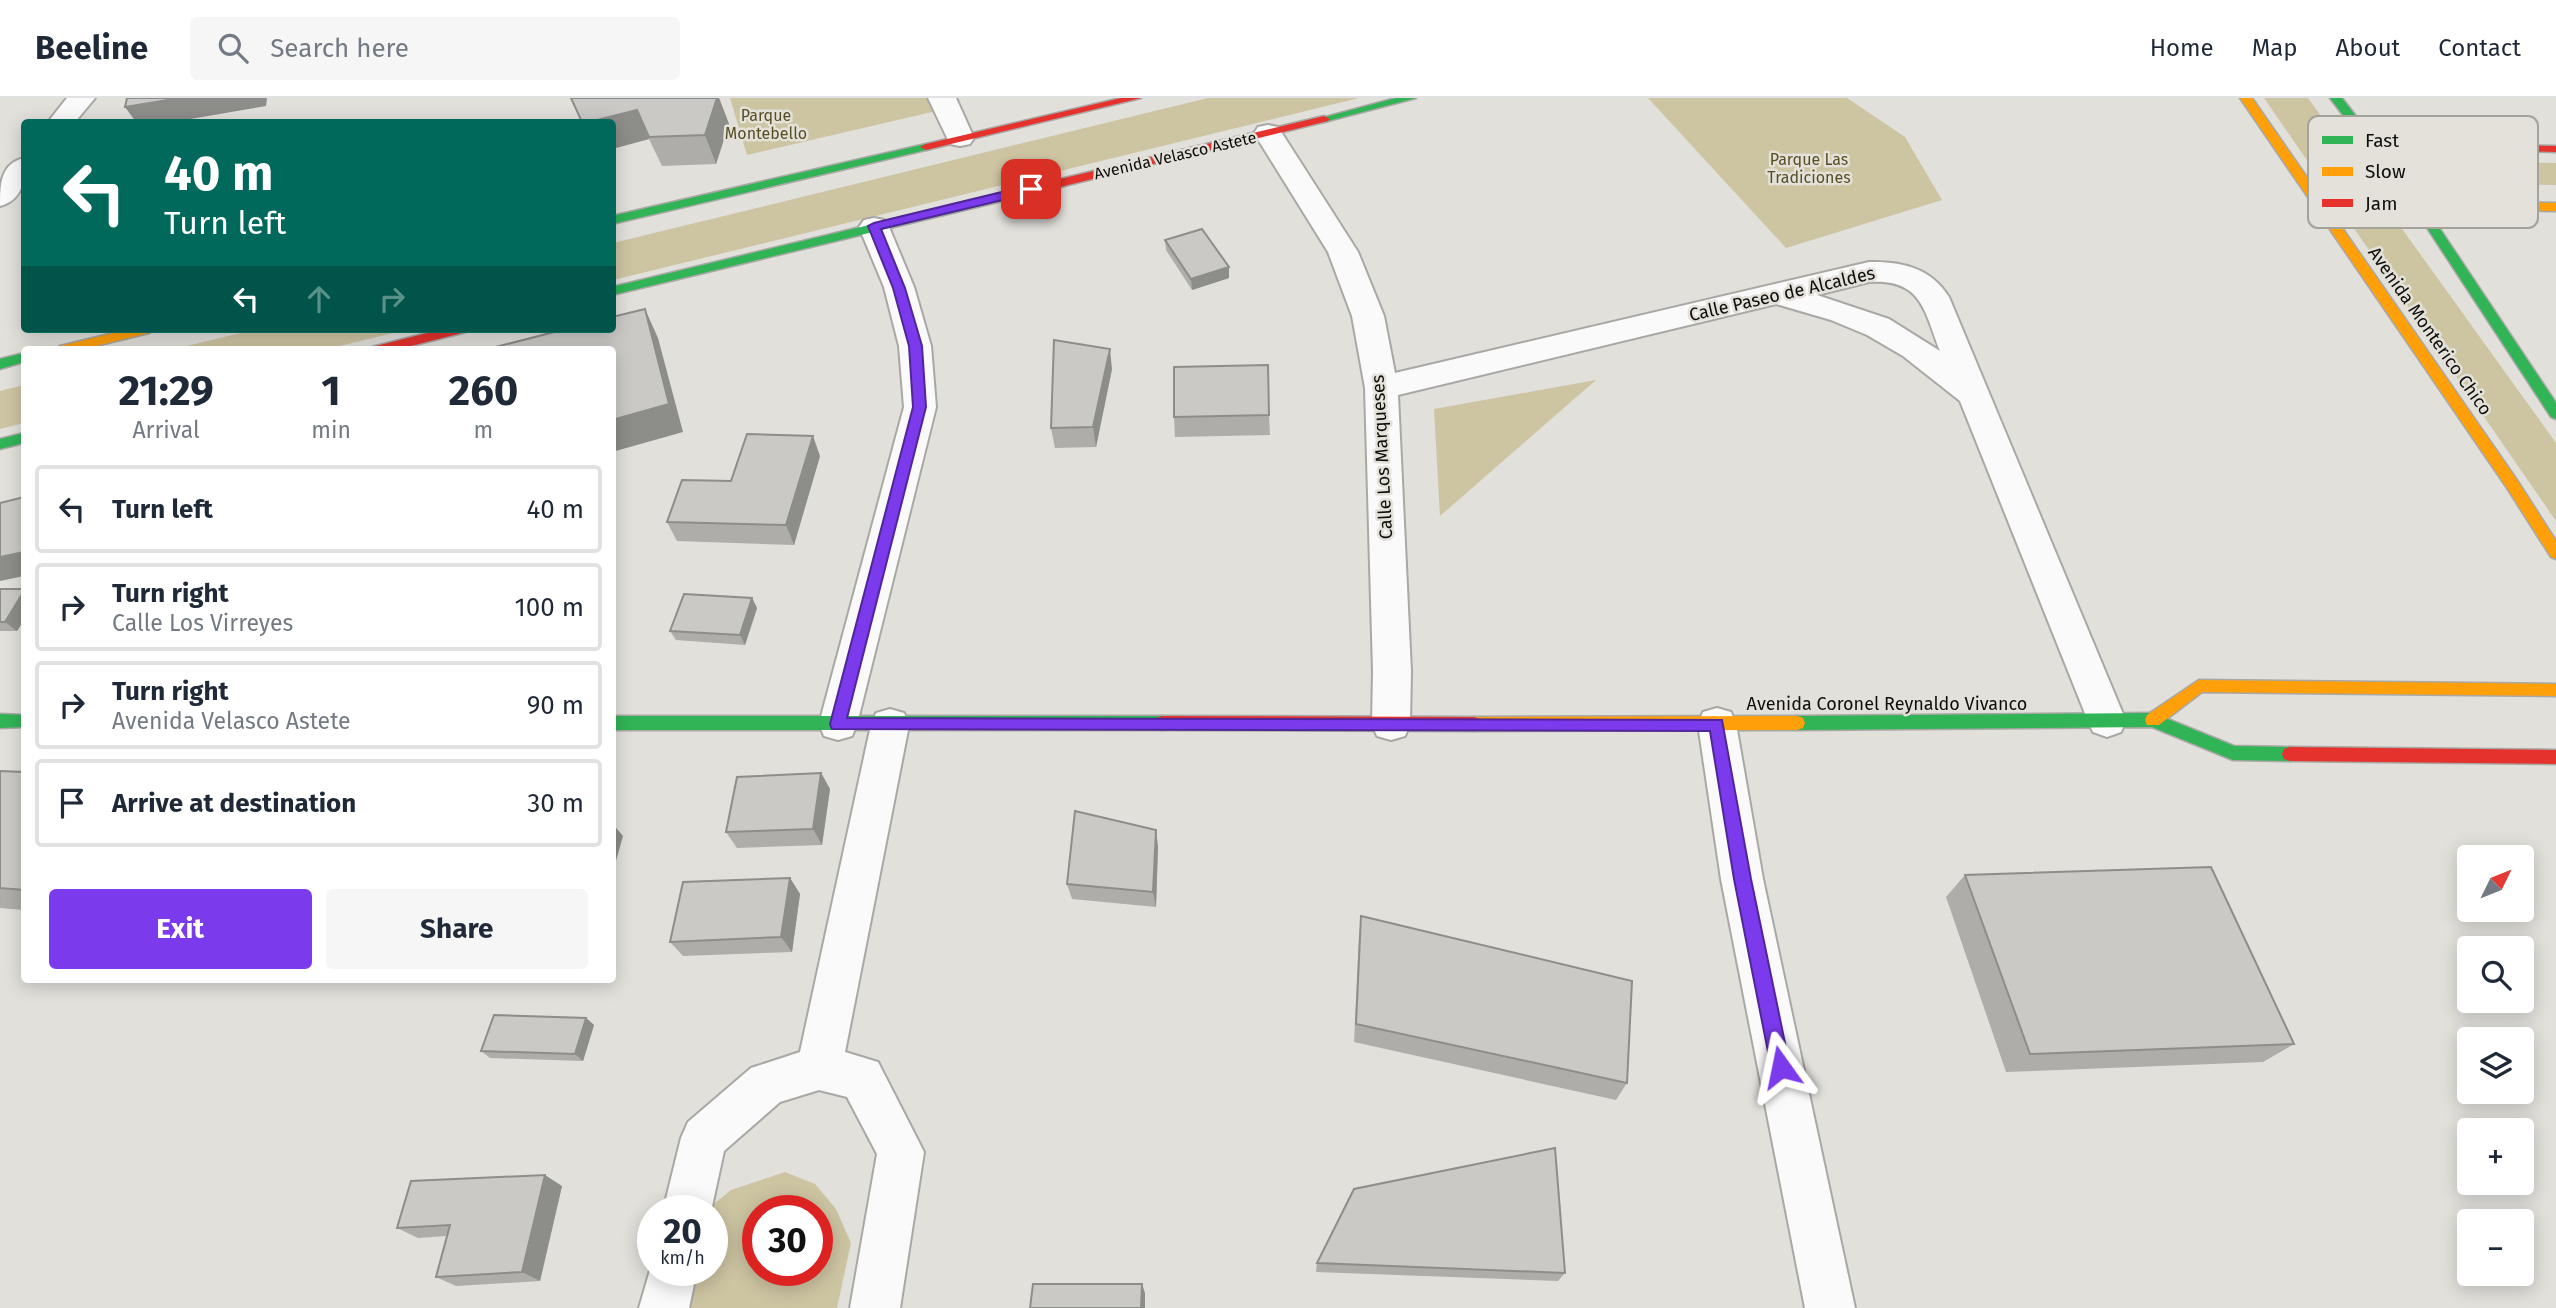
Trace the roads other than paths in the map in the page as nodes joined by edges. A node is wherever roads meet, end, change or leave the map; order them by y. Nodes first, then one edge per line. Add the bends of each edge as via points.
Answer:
1 (81, 98) edge
2 (943, 98) edge
3 (1135, 98) edge
4 (1410, 98) edge
5 (2246, 98) edge
6 (2336, 98) edge
7 (2349, 116) edge
8 (64, 119) edge
9 (1268, 133) junction
10 (960, 138) junction
11 (2538, 149) edge
12 (2556, 149) edge
13 (21, 171) edge
14 (2308, 188) edge
15 (0, 197) edge
16 (2538, 207) edge
17 (2556, 207) edge
18 (616, 219) edge
19 (874, 226) junction
20 (2336, 228) edge
21 (2432, 228) edge
22 (616, 291) edge
23 (1778, 294) junction
24 (132, 333) edge
25 (445, 333) edge
26 (77, 346) edge
27 (393, 346) edge
28 (21, 359) edge
29 (0, 364) edge
30 (1381, 388) junction
31 (1974, 395) junction
32 (2556, 414) edge
33 (21, 439) edge
34 (0, 444) edge
35 (2556, 553) edge
36 (2556, 690) edge
37 (2153, 720) junction
38 (0, 721) edge
39 (21, 721) edge
40 (2107, 721) junction
41 (616, 723) edge
42 (838, 724) junction
43 (1391, 724) junction
44 (1717, 724) junction
45 (890, 725) junction
46 (2556, 757) edge
47 (818, 1068) junction
48 (691, 1195) edge
49 (669, 1286) edge
50 (664, 1308) edge
51 (875, 1308) edge
52 (1830, 1308) edge

1 - 8 street
2 - 10 street
3 - 10 street
4 - 9 street, Avenida Velasco Astete
5 - 14 street, Avenida Monterico Chico
6 - 7 street
9 - 19 street, Avenida Velasco Astete
9 - 30 street, Calle Los Marqueses via 1343,253 1368,316
10 - 18 street
11 - 12 street
13 - 15 street
16 - 17 street
19 - 22 street, Avenida Velasco Astete
19 - 42 street via 899,288 915,346 920,407
20 - 35 street, Avenida Monterico Chico
21 - 32 street
23 - 30 street, Calle Paseo de Alcaldes
23 - 31 street via 1877,326 1920,352
23 - 31 street, Calle Paseo de Alcaldes via 1869,272 1908,275 1927,286 1934,297
24 - 26 street
25 - 27 street
28 - 29 street
30 - 43 street, Calle Los Marqueses
31 - 40 street, Calle Paseo de Alcaldes
33 - 34 street
36 - 37 street via 2199,686
37 - 40 street, Avenida Coronel Reynaldo Vivanco
37 - 46 street, Avenida Coronel Reynaldo Vivanco via 2233,752
38 - 39 street
40 - 44 street, Avenida Coronel Reynaldo Vivanco
41 - 42 street, Avenida Coronel Reynaldo Vivanco
42 - 45 street, Avenida Coronel Reynaldo Vivanco
43 - 44 street, Avenida Coronel Reynaldo Vivanco
43 - 45 street, Avenida Coronel Reynaldo Vivanco
44 - 52 street via 1742,879
45 - 47 street
47 - 48 street via 767,1084 704,1138
47 - 51 street via 862,1078 901,1152
49 - 50 street

